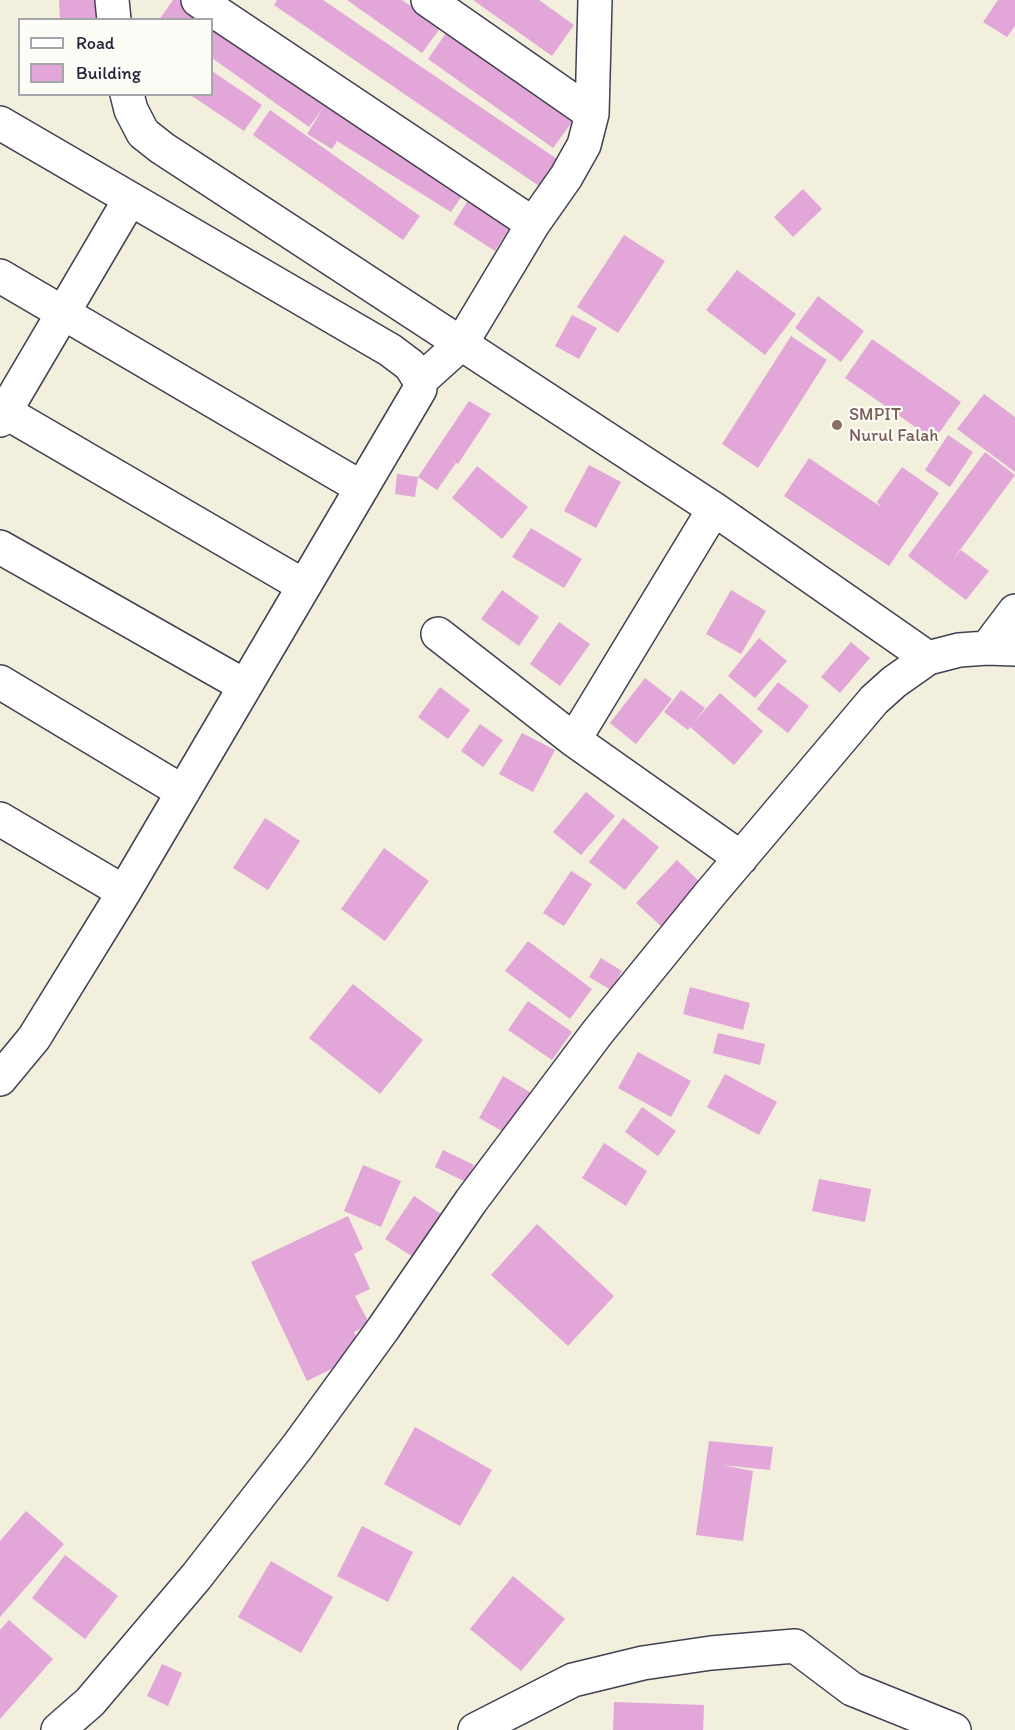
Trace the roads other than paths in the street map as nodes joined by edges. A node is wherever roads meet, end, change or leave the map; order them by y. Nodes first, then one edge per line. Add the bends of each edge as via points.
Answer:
1 (112, 0) edge
2 (198, 0) edge
3 (428, 0) edge
4 (596, 0) edge
5 (114, 18) edge
6 (128, 96) edge
7 (592, 114) junction
8 (0, 123) edge
9 (130, 199) junction
10 (533, 224) junction
11 (0, 276) edge
12 (64, 312) junction
13 (461, 344) junction
14 (420, 381) junction
15 (2, 414) edge
16 (362, 488) junction
17 (714, 509) junction
18 (0, 547) edge
19 (304, 586) junction
20 (1015, 611) edge
21 (438, 634) dead end
22 (1001, 649) edge
23 (928, 658) junction
24 (0, 682) edge
25 (245, 686) junction
26 (574, 740) junction
27 (183, 792) junction
28 (0, 819) edge
29 (741, 858) junction
30 (124, 892) junction
31 (0, 1078) edge
32 (58, 1730) edge
33 (475, 1730) edge
34 (954, 1730) edge

1 - 5 street
2 - 10 street
3 - 7 street
4 - 7 street
6 - 13 street via 143,133 162,148
7 - 10 street via 584,145
8 - 9 street
9 - 12 street
9 - 14 street via 390,350 410,365
10 - 13 street
11 - 12 street
12 - 15 street
12 - 16 street
13 - 14 street
13 - 17 street
14 - 16 street via 420,389
15 - 19 street
16 - 19 street
17 - 23 street
17 - 26 street
18 - 25 street
19 - 25 street
20 - 22 street
21 - 26 street
22 - 23 street via 959,650
23 - 29 street via 874,700
24 - 27 street
25 - 27 street
26 - 29 street
27 - 30 street
28 - 30 street
29 - 32 street via 597,1033 471,1201 297,1446 196,1577 90,1702
30 - 31 street via 34,1038
33 - 34 street via 573,1680 643,1663 795,1646 852,1689

